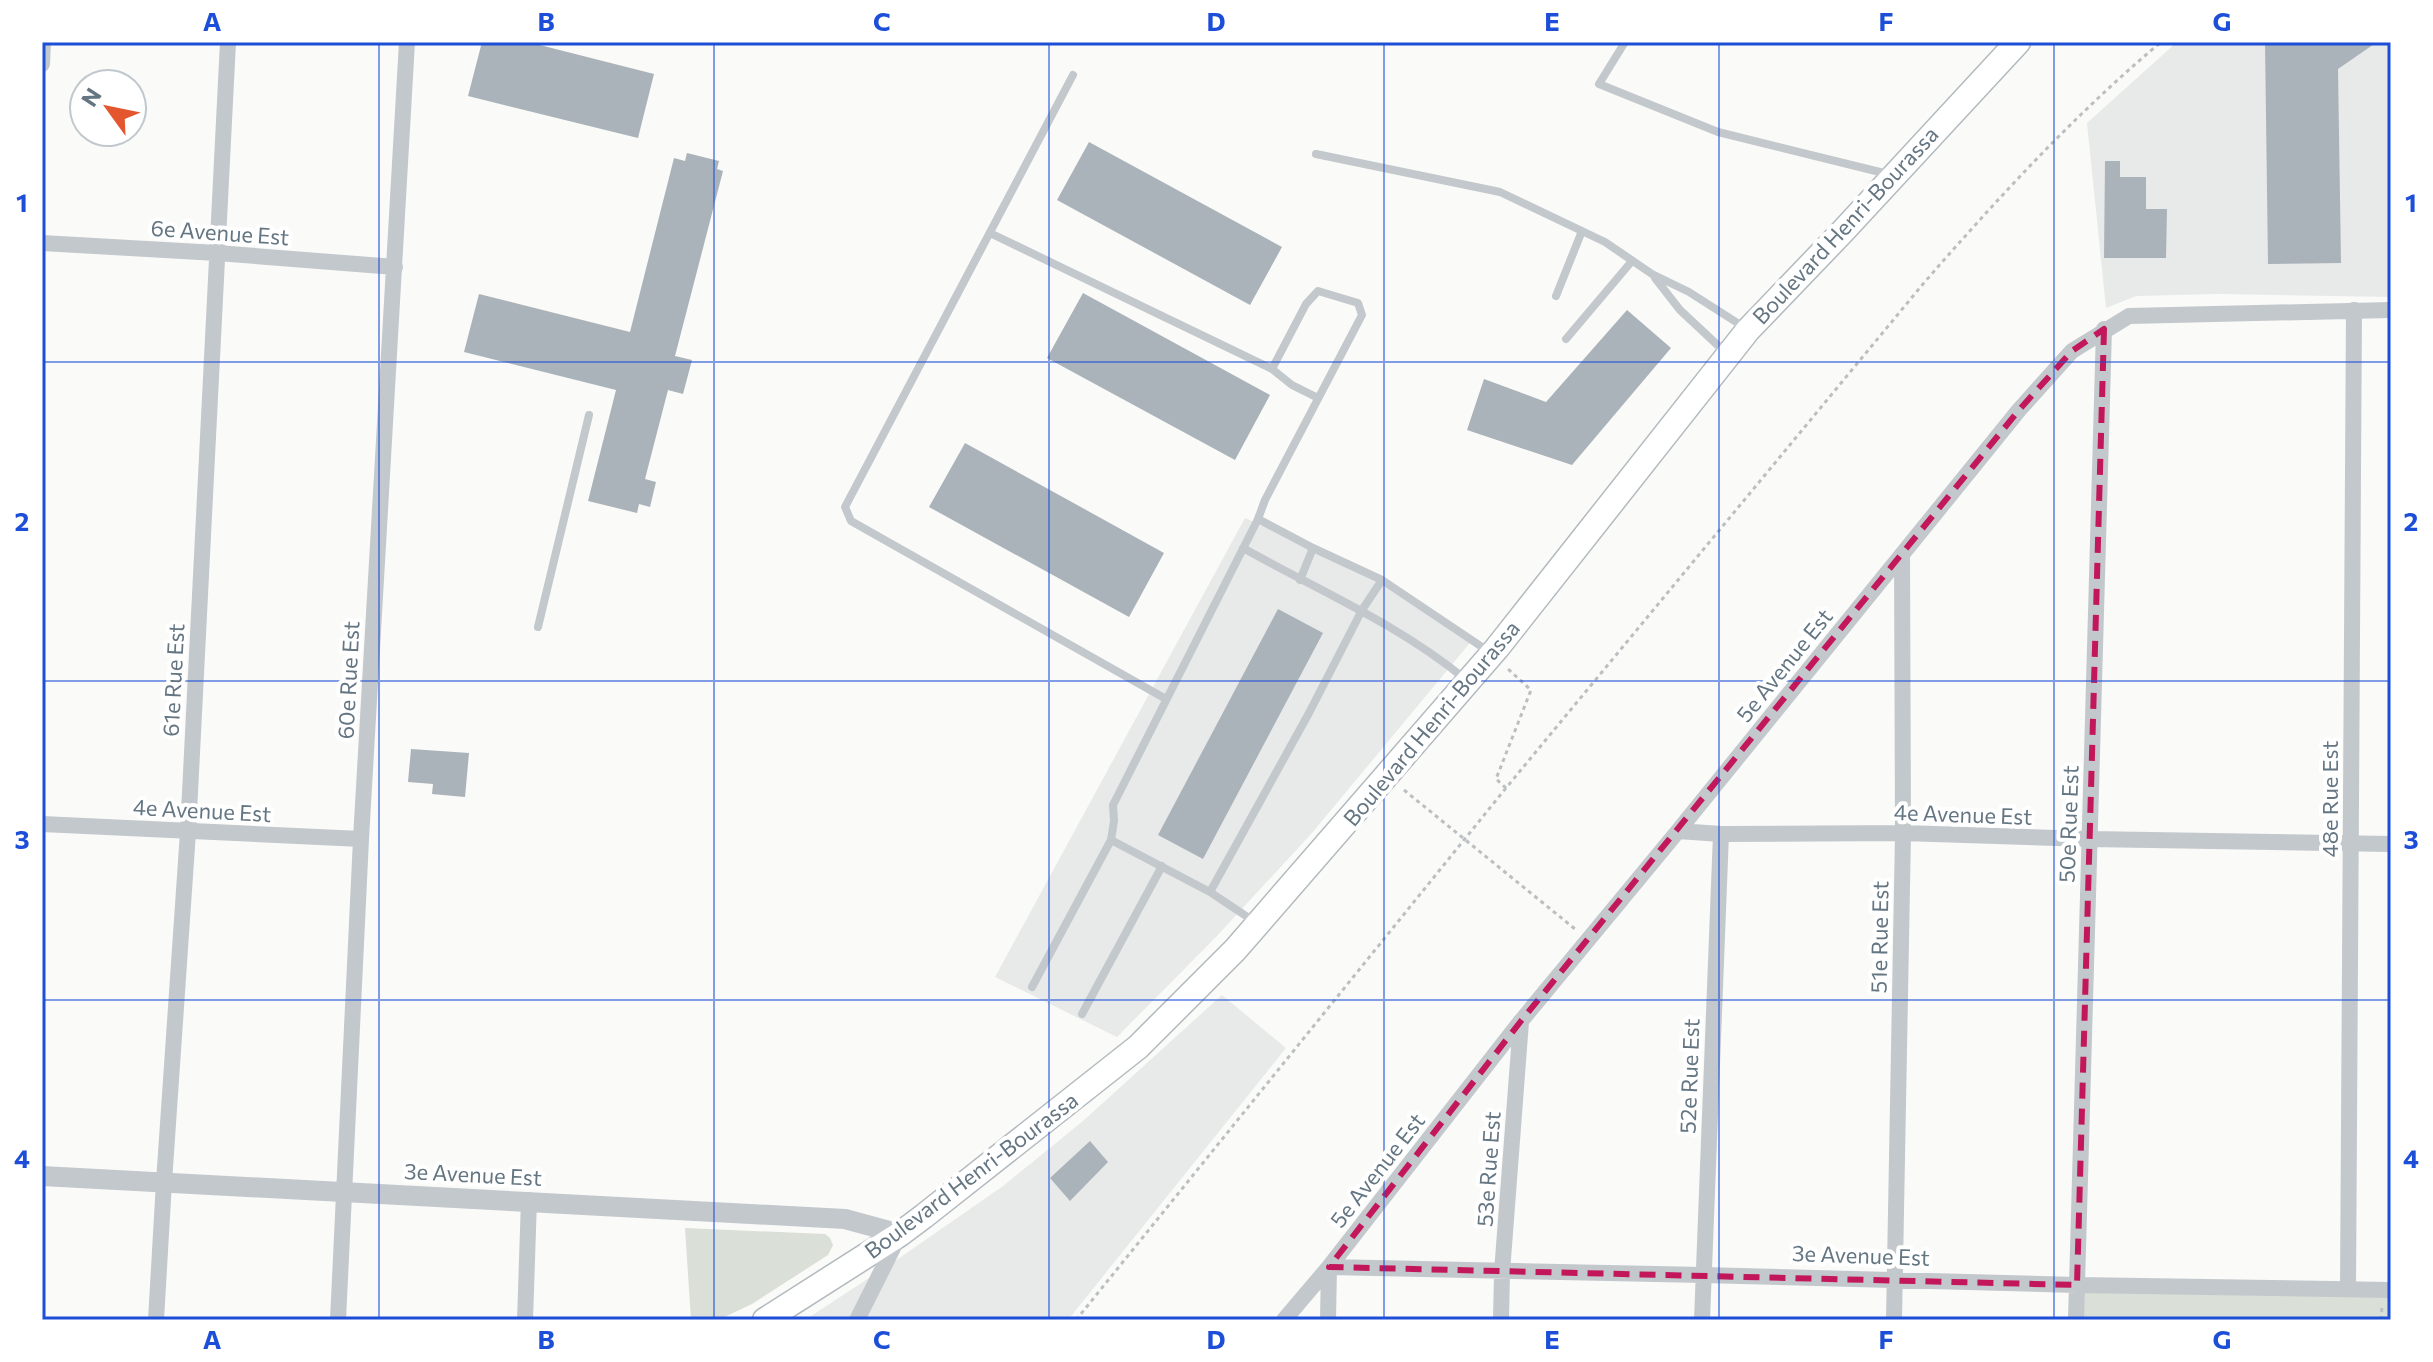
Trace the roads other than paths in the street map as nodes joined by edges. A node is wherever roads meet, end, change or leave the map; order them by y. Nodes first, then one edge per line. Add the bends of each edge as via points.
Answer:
1 (43, 42) edge
2 (228, 42) edge
3 (407, 42) edge
4 (1625, 42) edge
5 (2018, 42) edge
6 (42, 64) edge
7 (1073, 75) dead end
8 (1316, 154) dead end
9 (1892, 175) junction
10 (1582, 231) junction
11 (990, 233) junction
12 (42, 243) edge
13 (217, 253) junction
14 (1632, 261) junction
15 (395, 267) junction
16 (1652, 274) junction
17 (1556, 296) dead end
18 (2354, 310) junction
19 (2391, 310) edge
20 (2104, 329) junction
21 (1748, 330) junction
22 (1566, 339) dead end
23 (1727, 354) junction
24 (1272, 369) junction
25 (1318, 398) junction
26 (589, 415) dead end
27 (1258, 519) junction
28 (1243, 548) junction
29 (1313, 548) junction
30 (1902, 555) junction
31 (1300, 580) junction
32 (1382, 580) junction
33 (1362, 610) junction
34 (538, 627) dead end
35 (1492, 654) junction
36 (1468, 682) junction
37 (1166, 699) junction
38 (42, 824) edge
39 (1678, 831) junction
40 (188, 832) junction
41 (1903, 833) junction
42 (1721, 834) junction
43 (361, 839) junction
44 (2090, 839) junction
45 (1111, 840) junction
46 (2351, 843) junction
47 (2391, 844) edge
48 (1162, 866) junction
49 (1210, 892) junction
50 (1258, 924) junction
51 (1032, 987) dead end
52 (1082, 1014) dead end
53 (1521, 1021) junction
54 (42, 1176) edge
55 (164, 1182) junction
56 (345, 1191) junction
57 (529, 1200) junction
58 (900, 1234) junction
59 (1329, 1267) junction
60 (1502, 1272) junction
61 (1703, 1275) junction
62 (1895, 1279) junction
63 (2077, 1285) junction
64 (2348, 1289) junction
65 (2391, 1290) edge
66 (156, 1320) edge
67 (338, 1320) edge
68 (525, 1320) edge
69 (765, 1320) edge
70 (857, 1320) edge
71 (1284, 1320) edge
72 (1328, 1320) edge
73 (1501, 1320) edge
74 (1702, 1320) edge
75 (1894, 1320) edge
76 (2076, 1320) edge

1 - 6 street
2 - 13 street, 61e Rue Est
3 - 15 street, 60e Rue Est
4 - 9 lane via 1599,84 1718,132
5 - 9 main road, Boulevard Henri-Bourassa
7 - 11 lane
8 - 10 lane via 1500,192
9 - 21 main road, Boulevard Henri-Bourassa
10 - 14 lane
10 - 17 lane
11 - 24 lane
11 - 37 lane via 845,507 851,521
12 - 13 street, 6e Avenue Est
13 - 15 street, 6e Avenue Est
13 - 40 street, 61e Rue Est
14 - 16 lane
14 - 22 lane
15 - 43 street, 60e Rue Est
16 - 21 lane
16 - 23 lane via 1680,310
18 - 19 street, 5e Avenue Est
18 - 20 street, 5e Avenue Est via 2129,316
18 - 46 street, 48e Rue Est
20 - 30 street, 5e Avenue Est via 2072,351 2019,410
20 - 44 street, 50e Rue Est
21 - 23 main road, Boulevard Henri-Bourassa
23 - 35 main road, Boulevard Henri-Bourassa
24 - 25 lane
24 - 25 lane via 1318,291 1358,303 1362,315
25 - 27 lane
26 - 34 lane
27 - 28 lane
27 - 29 lane
28 - 31 lane
28 - 37 lane
29 - 31 lane
29 - 32 lane
30 - 39 street, 5e Avenue Est
30 - 41 street, 51e Rue Est
31 - 33 lane
32 - 33 lane
32 - 35 lane
33 - 36 lane via 1438,656
33 - 49 lane
35 - 36 main road, Boulevard Henri-Bourassa
36 - 50 main road, Boulevard Henri-Bourassa
37 - 45 lane via 1113,805
38 - 40 street, 4e Avenue Est
39 - 42 street, 4e Avenue Est
39 - 53 street, 5e Avenue Est
40 - 43 street, 4e Avenue Est
40 - 55 street, 61e Rue Est
41 - 42 street, 4e Avenue Est
41 - 44 street, 4e Avenue Est
41 - 62 street, 51e Rue Est
42 - 61 street, 52e Rue Est
43 - 56 street, 60e Rue Est
44 - 46 street, 4e Avenue Est
44 - 63 street, 50e Rue Est
45 - 48 lane
45 - 51 lane
46 - 47 street, 4e Avenue Est
46 - 64 street, 48e Rue Est
48 - 49 lane
48 - 52 lane
49 - 50 lane
50 - 58 main road, Boulevard Henri-Bourassa via 1138,1047
53 - 59 street, 5e Avenue Est
53 - 60 street, 53e Rue Est
54 - 55 street, 3e Avenue Est
55 - 56 street, 3e Avenue Est
55 - 66 street, 61e Rue Est
56 - 57 street, 3e Avenue Est
56 - 67 street, 60e Rue Est
57 - 58 street, 3e Avenue Est via 845,1219
57 - 68 street
58 - 69 main road, Boulevard Henri-Bourassa
58 - 70 street
59 - 60 street, 3e Avenue Est
59 - 71 street, 5e Avenue Est
59 - 72 street
60 - 61 street, 3e Avenue Est
60 - 73 street, 53e Rue Est
61 - 62 street, 3e Avenue Est
61 - 74 street, 52e Rue Est
62 - 63 street, 3e Avenue Est
62 - 75 street, 51e Rue Est
63 - 64 street, 3e Avenue Est
63 - 76 street, 50e Rue Est
64 - 65 street, 3e Avenue Est

